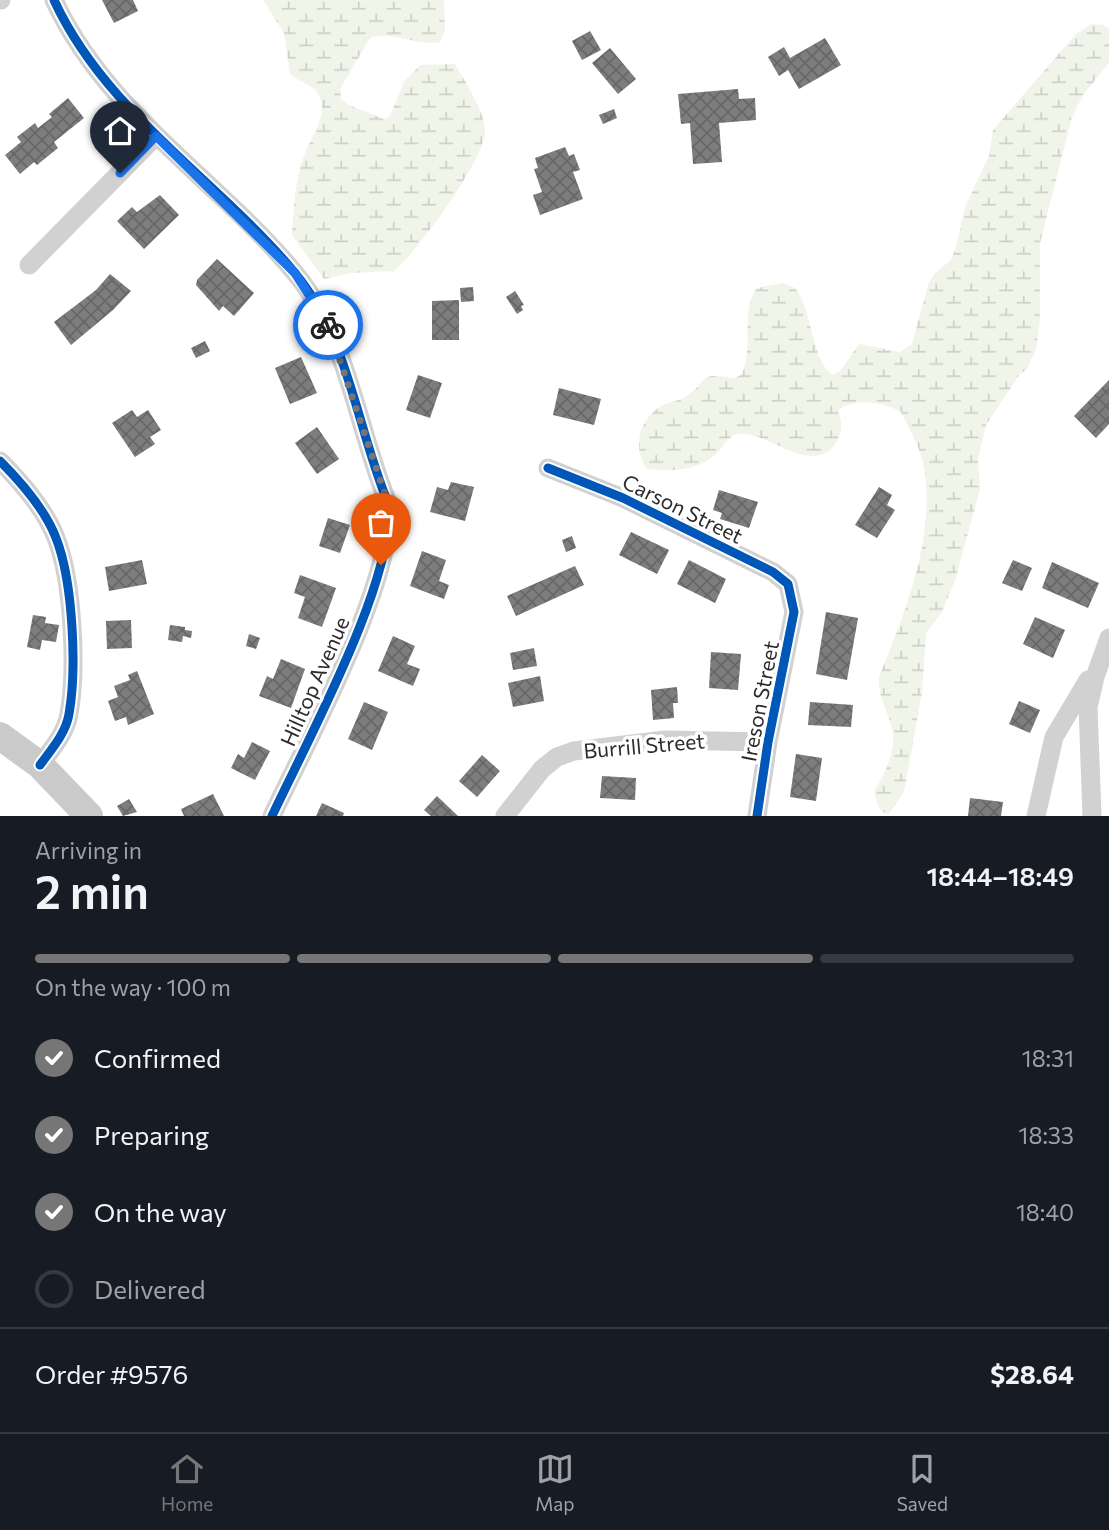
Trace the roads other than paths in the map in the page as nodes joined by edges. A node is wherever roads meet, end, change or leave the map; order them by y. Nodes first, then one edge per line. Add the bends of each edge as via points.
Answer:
1 (54, 0) edge
2 (156, 136) junction
3 (29, 265) dead end
4 (0, 461) edge
5 (548, 468) dead end
6 (792, 594) joint
7 (1109, 638) edge
8 (1101, 658) junction
9 (0, 736) edge
10 (768, 742) junction
11 (40, 765) junction
12 (89, 816) edge
13 (272, 816) edge
14 (505, 816) edge
15 (757, 816) edge
16 (1036, 816) edge
17 (1092, 816) edge

1 - 2 street, Hilltop Avenue via 90,57
2 - 3 street
2 - 13 street, Hilltop Avenue via 295,273 322,312 388,503 389,533 381,565 348,653
4 - 11 street via 45,515 66,566 72,650 69,716
5 - 6 street, Carson Street via 623,498 774,572
6 - 10 street, Ireson Street via 794,612
7 - 8 street
8 - 16 street via 1054,737
8 - 17 street via 1088,707
9 - 11 main road
10 - 14 street, Burrill Street via 665,740 574,751 542,769
10 - 15 street, Ireson Street
11 - 12 main road

